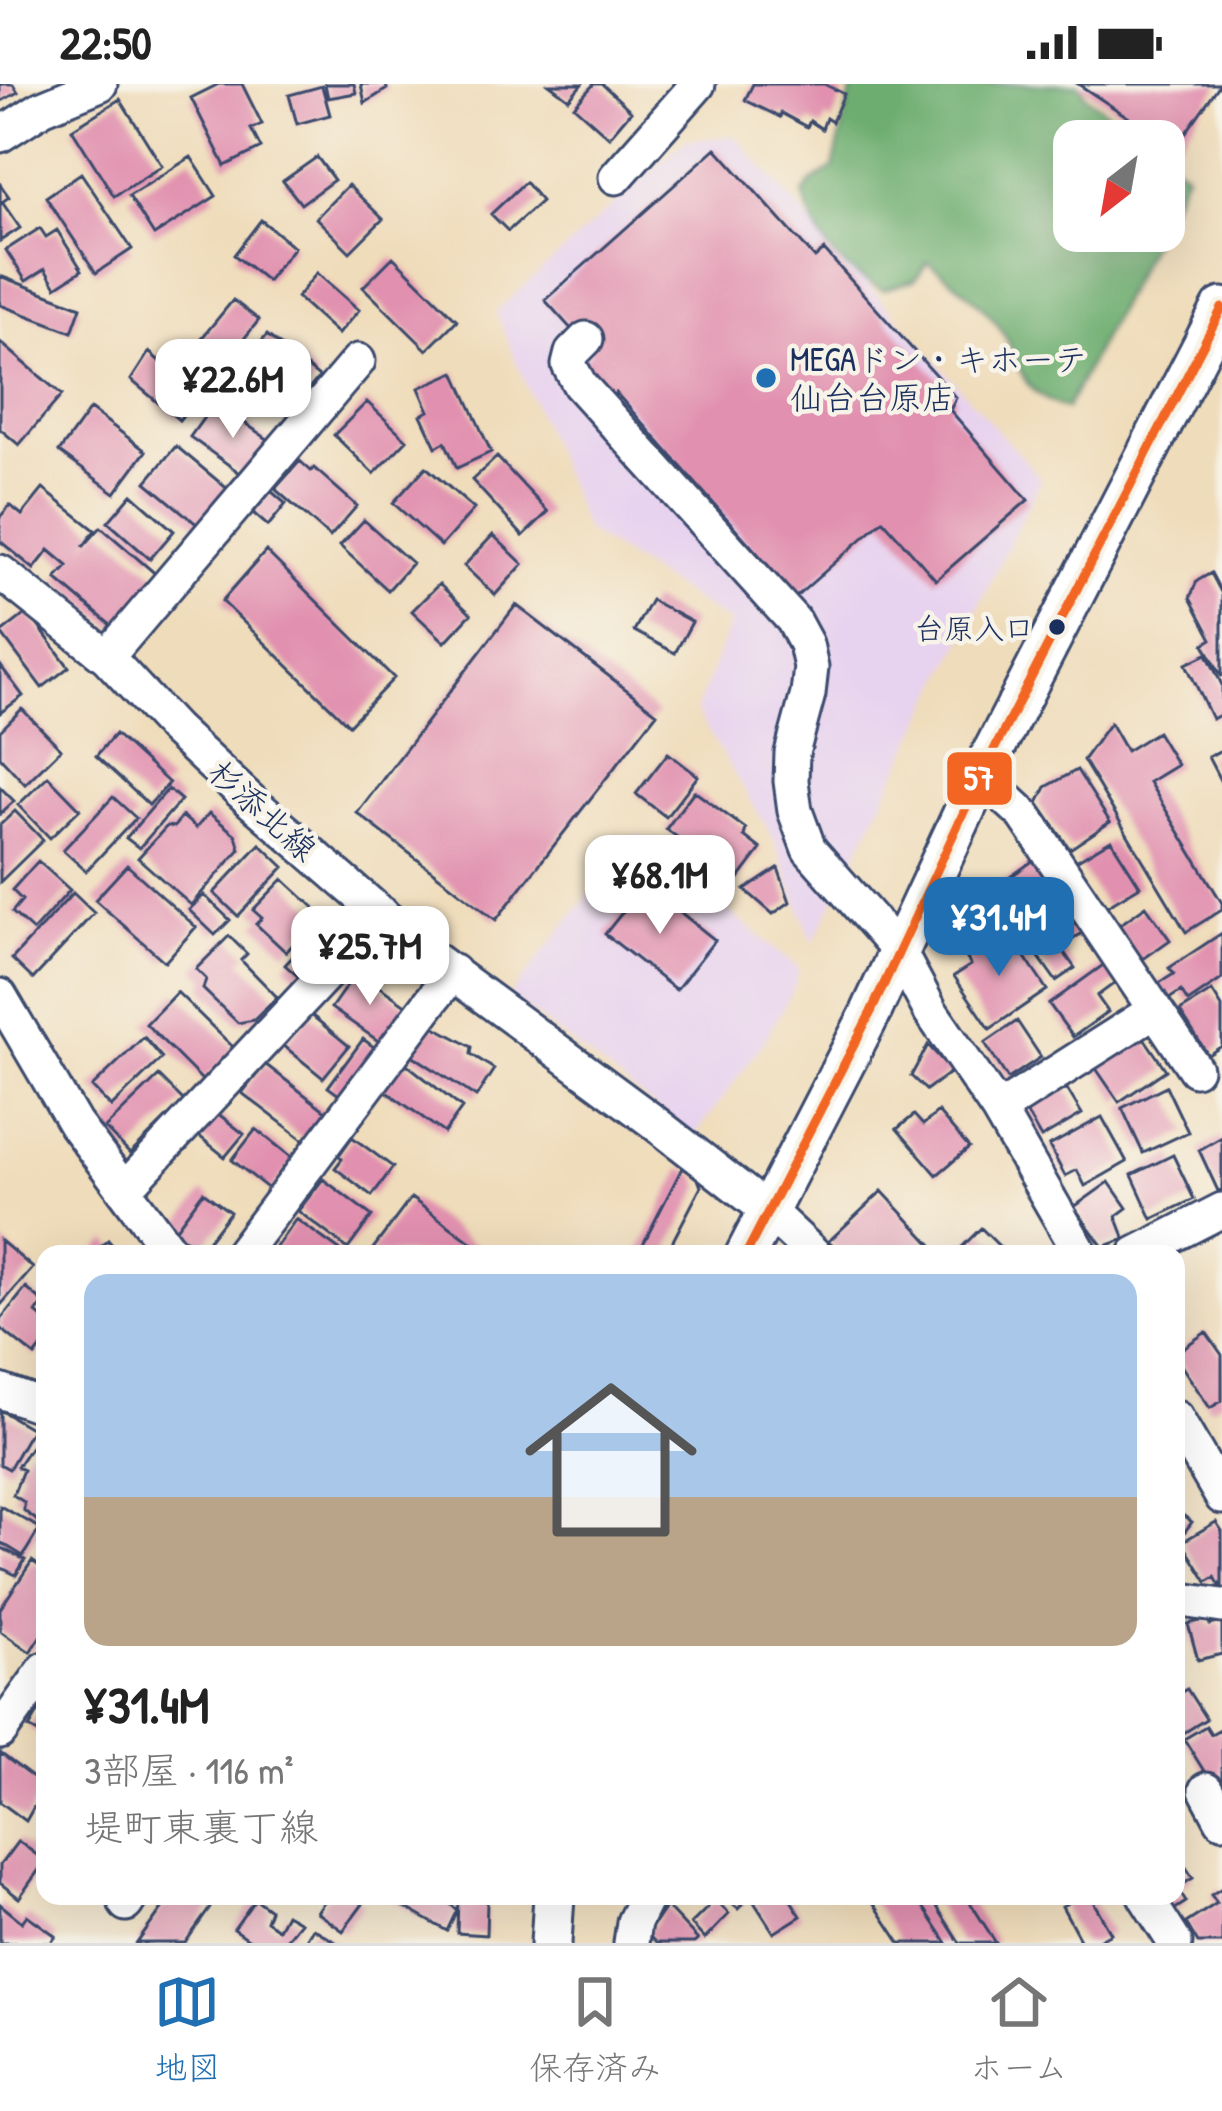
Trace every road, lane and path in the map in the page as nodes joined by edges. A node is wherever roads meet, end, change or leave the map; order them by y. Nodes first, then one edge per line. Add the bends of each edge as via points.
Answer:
1 (100, 84) edge
2 (698, 84) edge
3 (0, 135) edge
4 (616, 177) dead end
5 (1222, 308) edge
6 (586, 339) dead end
7 (358, 362) dead end
8 (0, 572) edge
9 (107, 657) junction
10 (981, 775) junction
11 (382, 914) junction
12 (898, 950) junction
13 (453, 972) junction
14 (0, 996) edge
15 (1155, 1010) junction
16 (1195, 1069) dead end
17 (998, 1110) junction
18 (124, 1190) junction
19 (766, 1210) junction
20 (1222, 1210) edge
21 (165, 1245) edge
22 (249, 1245) edge
23 (750, 1245) edge
24 (804, 1245) edge
25 (1076, 1245) edge
26 (1154, 1245) edge
27 (0, 1391) edge
28 (36, 1404) edge
29 (1185, 1433) edge
30 (1222, 1497) edge
31 (1185, 1600) edge
32 (1222, 1606) edge
33 (36, 1682) edge
34 (0, 1732) edge
35 (553, 1905) edge
36 (642, 1905) edge
37 (1151, 1905) edge
38 (551, 1943) edge
39 (631, 1943) edge
40 (1175, 1943) edge

1 - 3 street
2 - 4 street
5 - 10 main road
6 - 12 street via 569,364 580,385 806,644 811,668 793,753 795,811 809,849
7 - 9 street
8 - 9 street, 杉添北線
9 - 11 street, 杉添北線 via 190,743
10 - 12 main road
10 - 15 street via 1024,815
11 - 13 street, 杉添北線
11 - 18 street
12 - 17 street
12 - 19 main road
13 - 19 street, 杉添北線
13 - 22 street
14 - 18 street
15 - 16 street
15 - 17 street
17 - 25 street
18 - 21 street
19 - 23 main road
19 - 24 street, 杉添北線
20 - 26 street
27 - 28 street
29 - 30 street
31 - 32 street
33 - 34 street
35 - 38 main road
36 - 39 street
37 - 40 street

